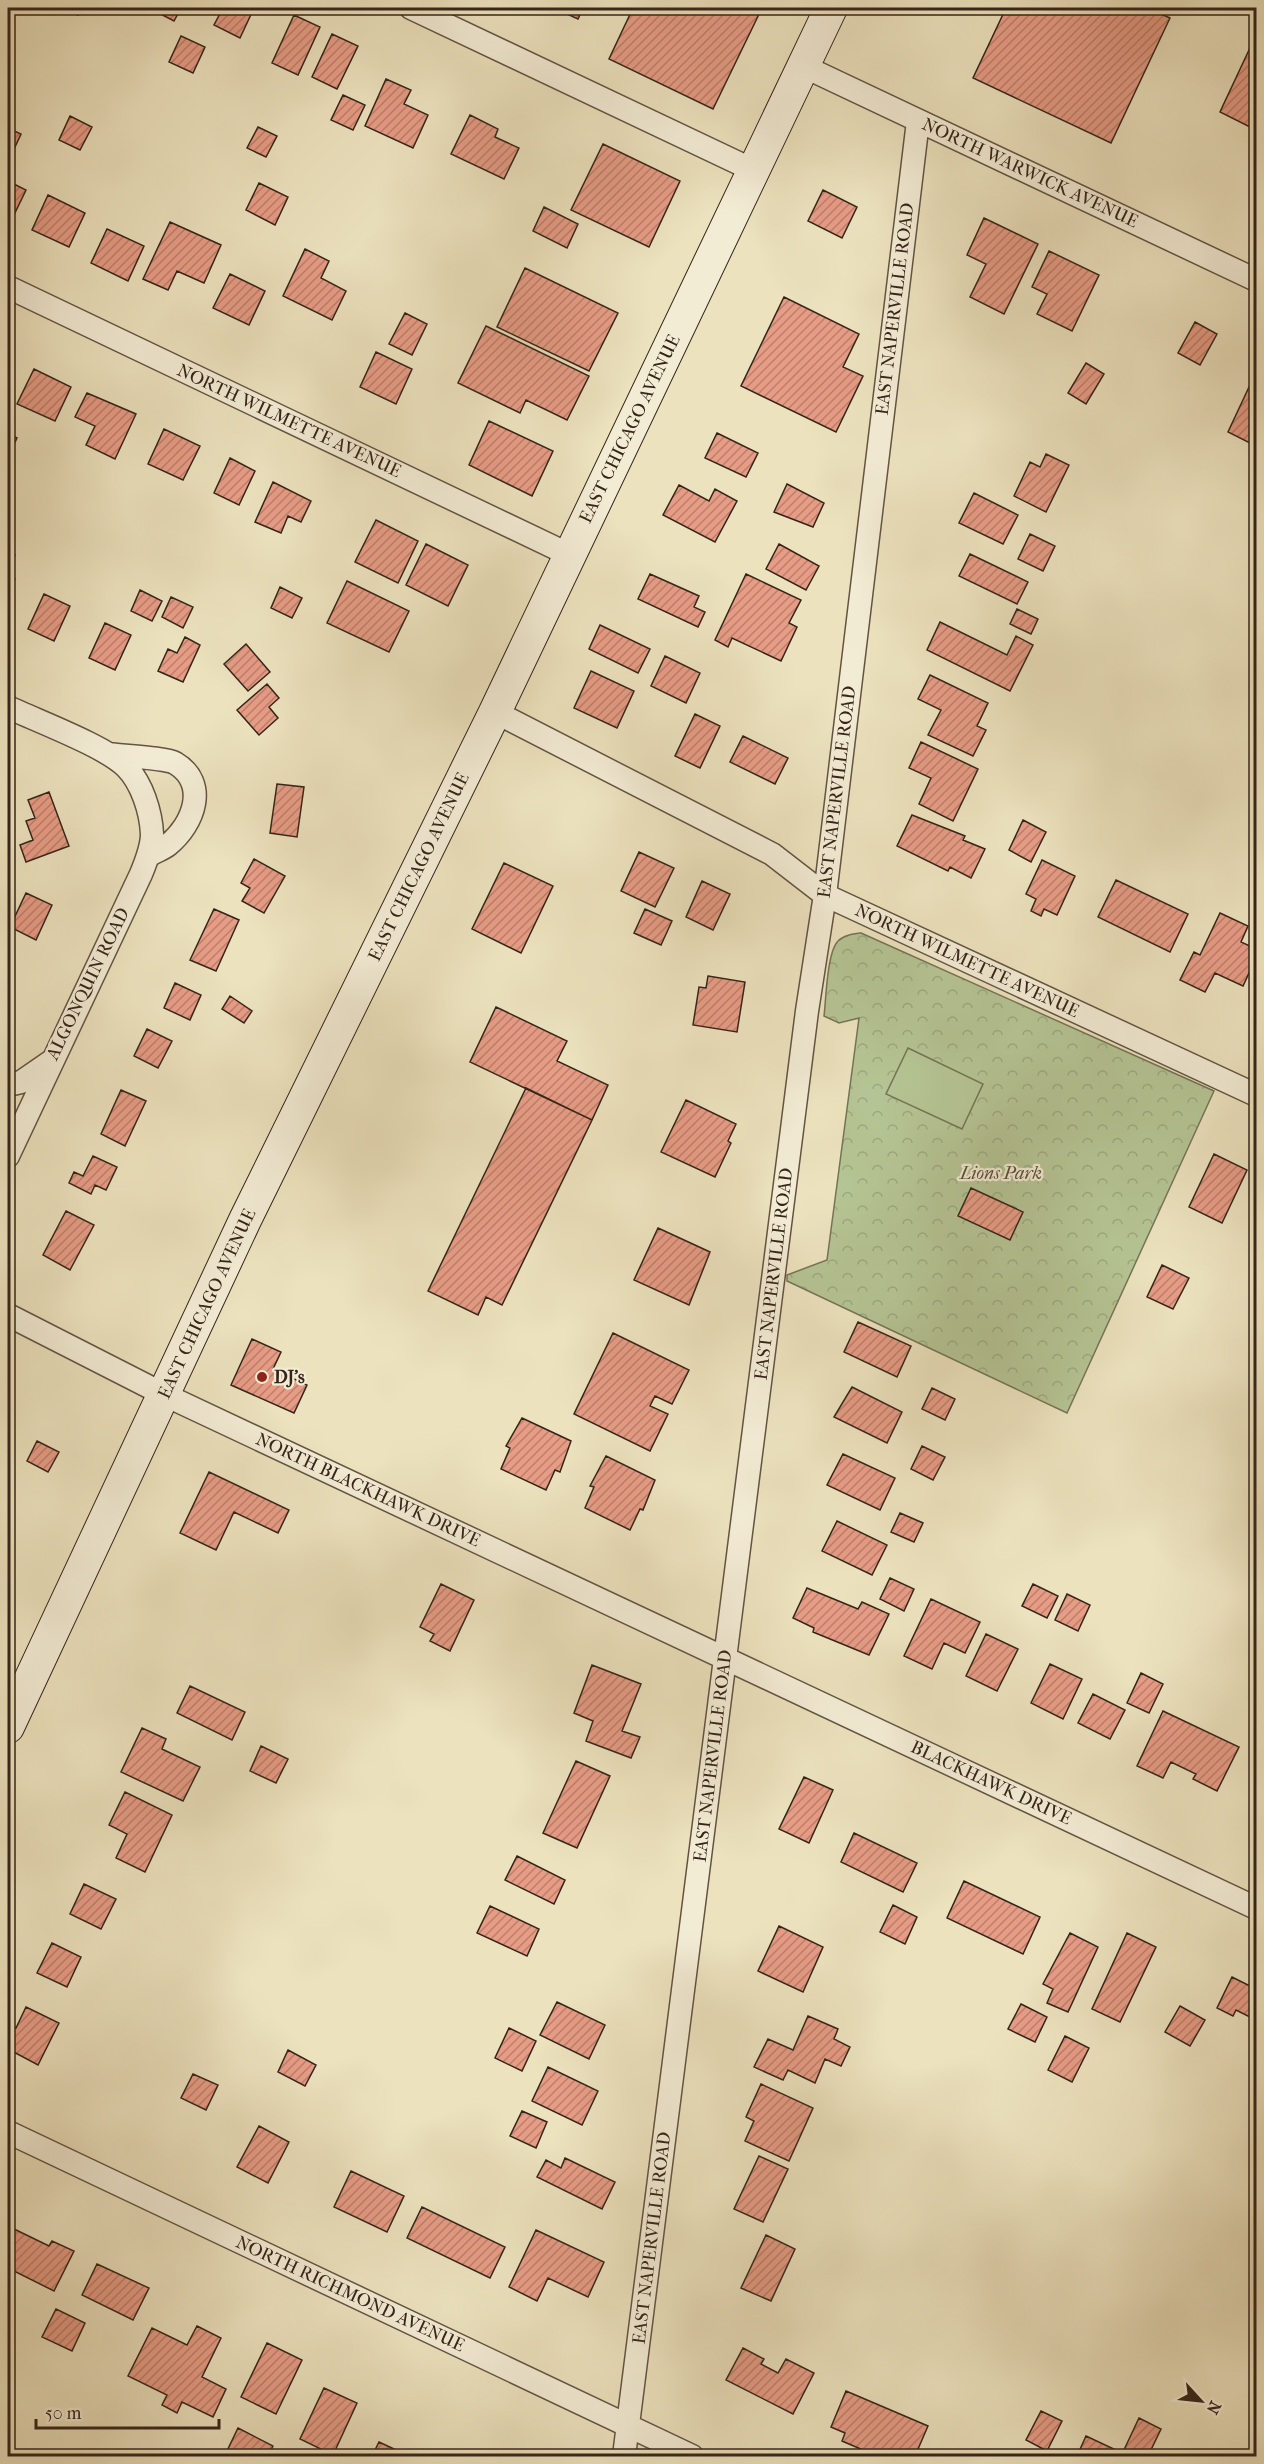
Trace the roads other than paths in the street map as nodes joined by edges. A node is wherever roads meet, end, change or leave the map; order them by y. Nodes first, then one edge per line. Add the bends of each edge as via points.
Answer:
1 (411, 8) edge
2 (831, 8) edge
3 (803, 66) junction
4 (918, 121) junction
5 (753, 170) junction
6 (1257, 280) edge
7 (8, 287) edge
8 (570, 555) junction
9 (8, 707) edge
10 (495, 712) junction
11 (105, 753) junction
12 (148, 856) junction
13 (825, 895) junction
14 (52, 1061) junction
15 (8, 1085) edge
16 (1257, 1095) edge
17 (8, 1156) edge
18 (9, 1318) edge
19 (165, 1395) junction
20 (726, 1658) junction
21 (8, 1727) edge
22 (1257, 1908) edge
23 (8, 2132) edge
24 (628, 2426) junction
25 (624, 2457) edge
26 (692, 2457) edge

1 - 5 street
2 - 3 main road, EAST CHICAGO AVENUE
3 - 4 street, NORTH WARWICK AVENUE
3 - 5 main road, EAST CHICAGO AVENUE
4 - 6 street, NORTH WARWICK AVENUE
4 - 13 street, EAST NAPERVILLE ROAD
5 - 8 main road, EAST CHICAGO AVENUE
7 - 8 street, NORTH WILMETTE AVENUE
8 - 10 main road, EAST CHICAGO AVENUE
9 - 11 street
10 - 13 street, NORTH WILMETTE AVENUE via 772,854
10 - 19 main road, EAST CHICAGO AVENUE via 245,1220
11 - 12 street, ALGONQUIN ROAD via 125,766 136,780 148,809 152,835
11 - 12 street via 173,761 194,782 196,802 187,822 168,844
12 - 14 street, ALGONQUIN ROAD
13 - 16 street, NORTH WILMETTE AVENUE
13 - 20 street, EAST NAPERVILLE ROAD
14 - 15 street via 21,1082
14 - 17 street, ALGONQUIN ROAD
18 - 19 street, NORTH BLACKHAWK DRIVE
19 - 20 street, NORTH BLACKHAWK DRIVE
19 - 21 main road, EAST CHICAGO AVENUE
20 - 22 street, BLACKHAWK DRIVE
20 - 24 street, EAST NAPERVILLE ROAD
23 - 24 street, NORTH RICHMOND AVENUE
24 - 25 street, EAST NAPERVILLE ROAD
24 - 26 street, NORTH RICHMOND AVENUE

